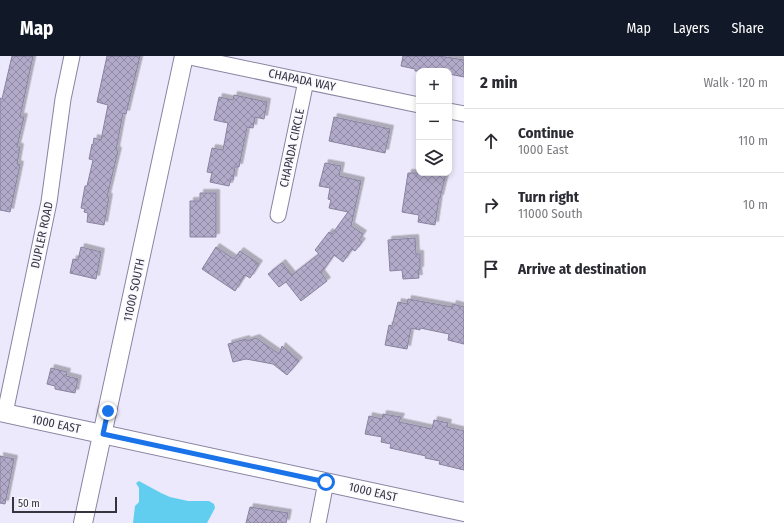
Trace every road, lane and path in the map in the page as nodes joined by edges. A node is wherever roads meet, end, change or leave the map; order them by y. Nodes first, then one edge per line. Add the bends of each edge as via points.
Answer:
1 (72, 56) edge
2 (185, 56) edge
3 (306, 81) junction
4 (416, 104) edge
5 (452, 112) edge
6 (464, 114) edge
7 (278, 215) dead end
8 (2, 413) edge
9 (103, 434) junction
10 (326, 482) junction
11 (464, 512) edge
12 (83, 523) edge
13 (318, 523) edge

1 - 8 street, DUPLER ROAD via 63,99 49,202
2 - 3 street, CHAPADA WAY
2 - 9 street, 11000 SOUTH
3 - 4 street, CHAPADA WAY
3 - 7 street, CHAPADA CIRCLE
5 - 6 street
8 - 9 street, 1000 EAST
9 - 10 street, 1000 EAST
9 - 12 street, 11000 SOUTH
10 - 11 street, 1000 EAST
10 - 13 street

